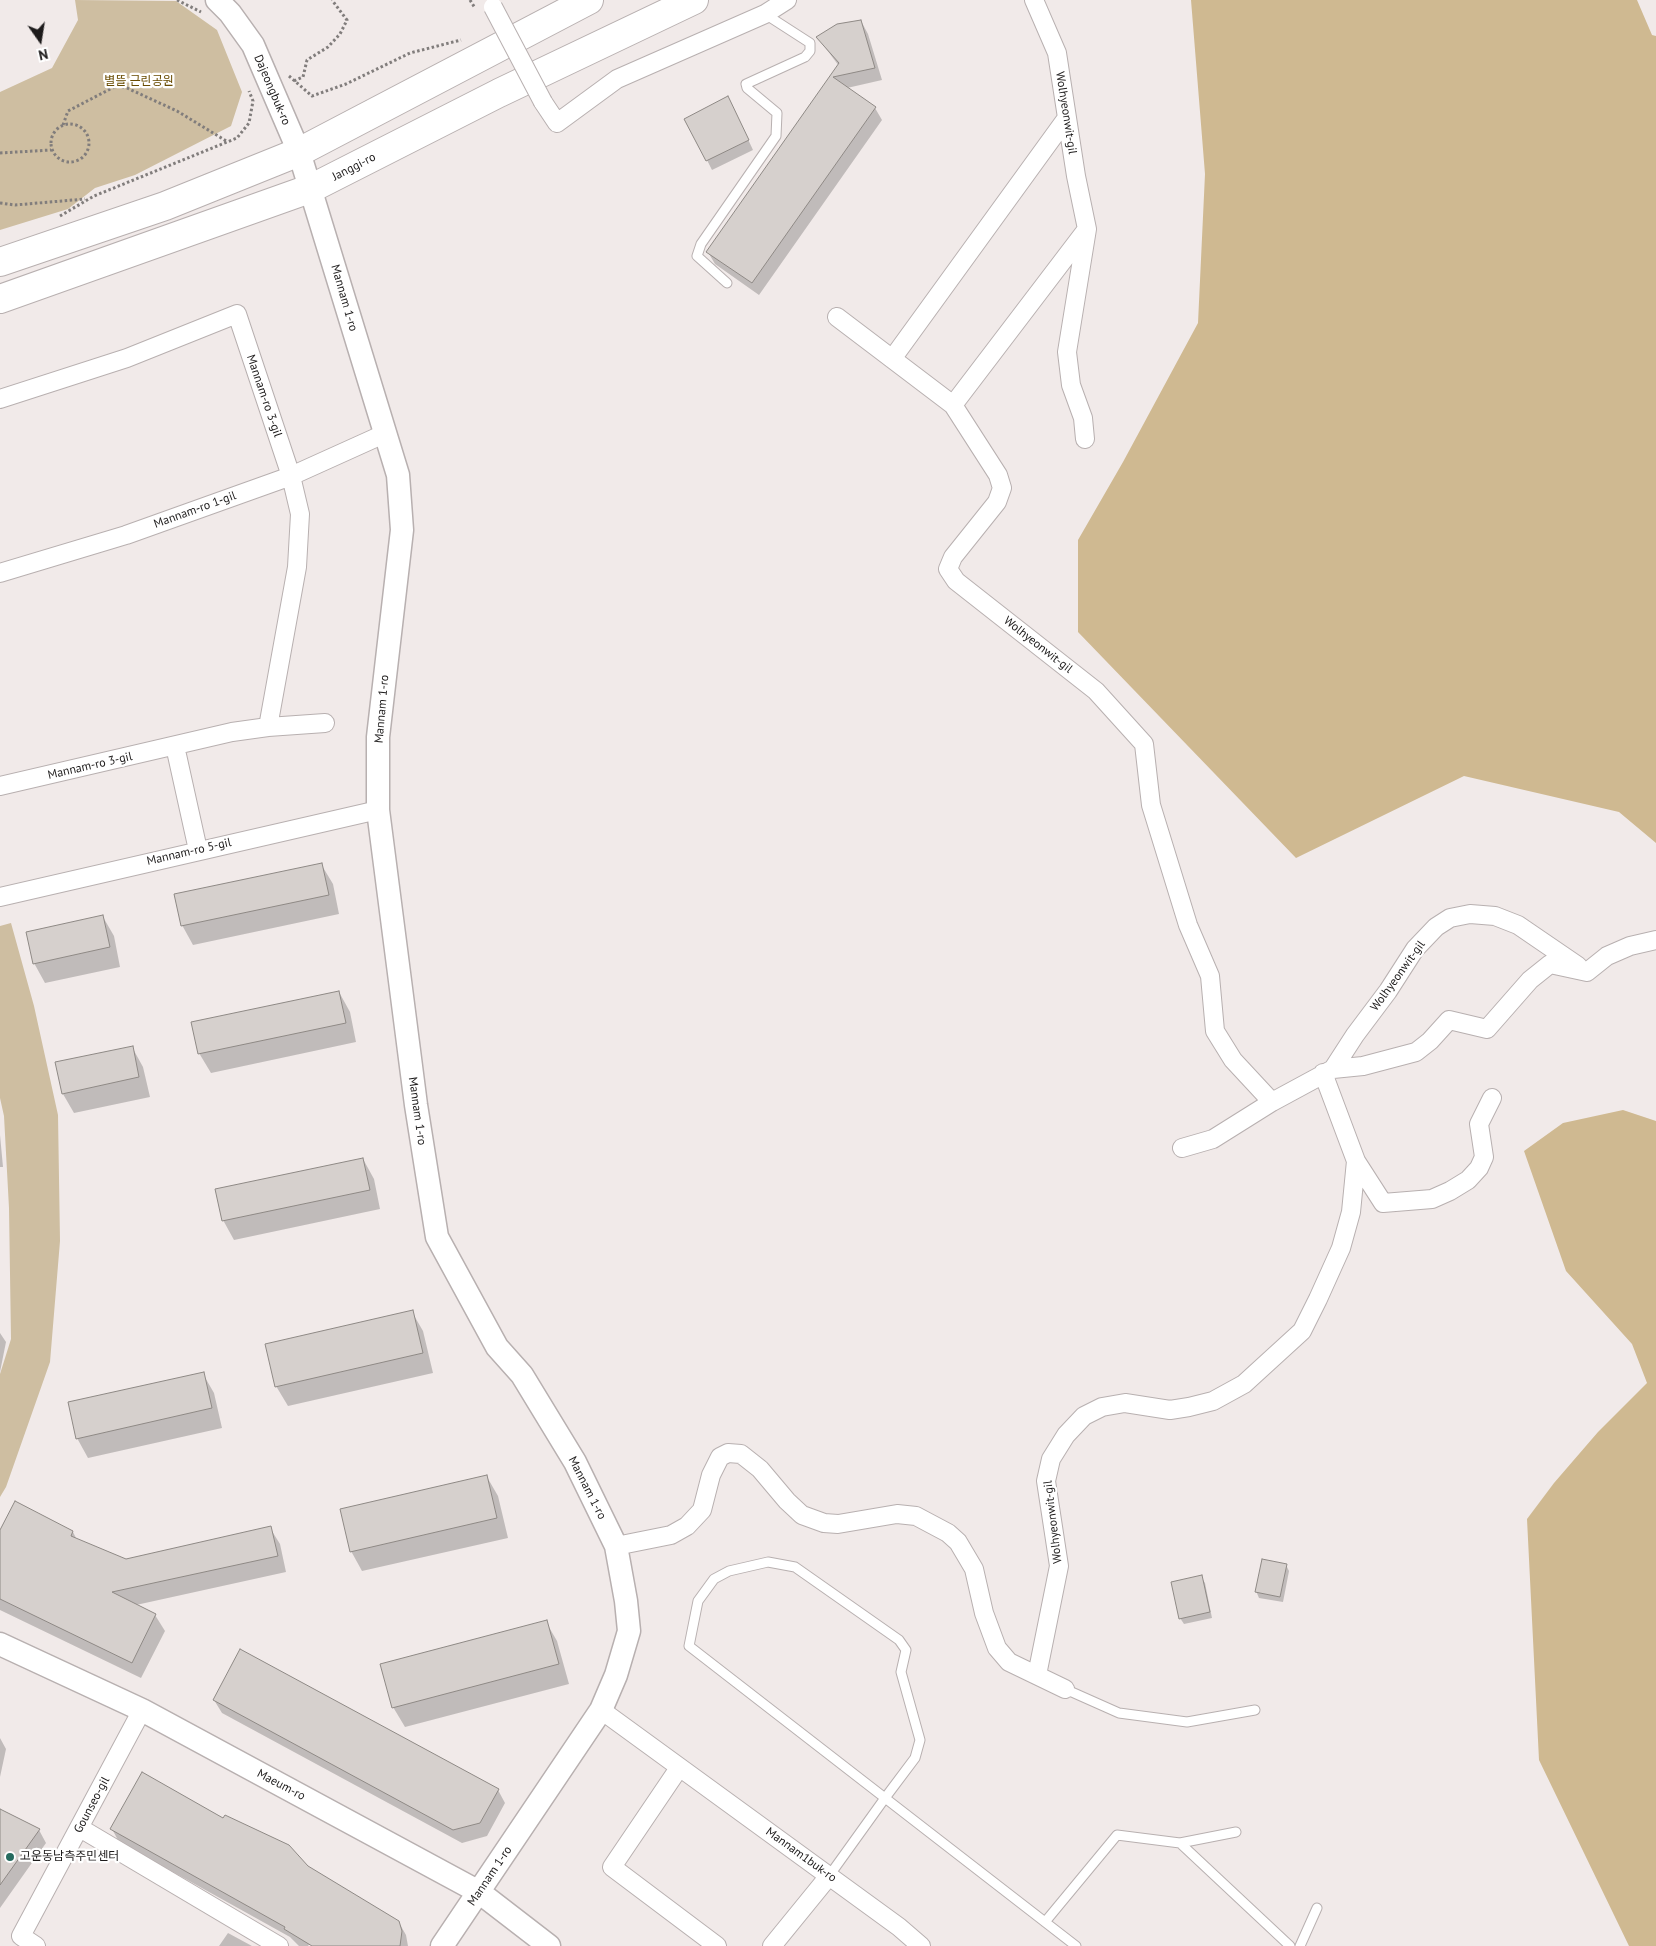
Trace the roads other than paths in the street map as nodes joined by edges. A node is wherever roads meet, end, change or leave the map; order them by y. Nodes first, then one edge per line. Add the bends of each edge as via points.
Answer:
1 (589, 0) edge
2 (694, 0) edge
3 (787, 0) edge
4 (1034, 0) edge
5 (492, 4) edge
6 (212, 9) edge
7 (765, 14) junction
8 (1066, 118) junction
9 (299, 152) junction
10 (312, 188) junction
11 (1087, 229) junction
12 (0, 262) edge
13 (727, 283) dead end
14 (0, 299) edge
15 (837, 317) dead end
16 (892, 359) junction
17 (0, 399) edge
18 (953, 405) junction
19 (384, 434) junction
20 (1085, 439) dead end
21 (291, 476) junction
22 (0, 573) edge
23 (325, 723) dead end
24 (268, 727) junction
25 (175, 746) junction
26 (0, 786) edge
27 (378, 810) junction
28 (198, 850) junction
29 (0, 897) edge
30 (1656, 940) edge
31 (1587, 972) junction
32 (1328, 1071) junction
33 (1492, 1098) dead end
34 (1272, 1102) junction
35 (1182, 1148) dead end
36 (1356, 1161) junction
37 (616, 1546) junction
38 (0, 1644) edge
39 (1037, 1675) junction
40 (1065, 1690) joint
41 (142, 1710) junction
42 (602, 1710) junction
43 (1255, 1710) dead end
44 (679, 1768) junction
45 (885, 1798) junction
46 (80, 1828) junction
47 (1236, 1832) dead end
48 (1180, 1843) junction
49 (829, 1876) junction
50 (479, 1892) junction
51 (1316, 1908) dead end
52 (1045, 1922) junction
53 (36, 1946) edge
54 (279, 1946) edge
55 (442, 1946) edge
56 (549, 1946) edge
57 (717, 1946) edge
58 (772, 1946) edge
59 (921, 1946) edge
60 (1076, 1946) edge
61 (1290, 1946) edge
62 (1300, 1946) edge

1 - 9 main road
2 - 10 main road, Janggi-ro via 499,93
3 - 7 street
4 - 8 street, Wolhyeonwit-gil via 1057,54
5 - 7 street, bridge via 557,123 617,79
6 - 9 street, Dajeongbuk-ro via 230,13 253,45
7 - 13 lane via 810,44 810,51 805,57 746,84 777,114 776,136 701,244 698,256
8 - 11 street, Wolhyeonwit-gil
8 - 16 street
9 - 10 street, Dajeongbuk-ro
9 - 12 main road via 165,206
10 - 14 main road, Janggi-ro
10 - 19 street, Mannam 1-ro
11 - 18 street
11 - 20 street, Wolhyeonwit-gil via 1067,352 1071,385
15 - 16 street
16 - 18 street
17 - 21 street, Mannam-ro 3-gil via 127,358 237,314
18 - 34 street, Wolhyeonwit-gil via 998,475 1002,488 997,502 952,557 948,570 956,581 1096,691 1144,744 1151,805 1188,925 1210,976 1214,1031 1233,1060
19 - 21 street, Mannam-ro 1-gil
19 - 27 street, Mannam 1-ro via 398,475 402,530 378,737
21 - 22 street, Mannam-ro 1-gil via 126,535
21 - 24 street, Mannam-ro 3-gil via 301,533
23 - 24 street, Mannam-ro 3-gil
24 - 25 street, Mannam-ro 3-gil
25 - 26 street, Mannam-ro 3-gil
25 - 28 street
27 - 28 street, Mannam-ro 5-gil
27 - 37 street, Mannam 1-ro via 416,1104 437,1237 497,1347 522,1376 575,1462
28 - 29 street, Mannam-ro 5-gil
30 - 31 street via 1606,956
31 - 32 street via 1550,964 1530,980 1487,1029 1449,1020 1416,1052 1364,1066
31 - 32 street, Wolhyeonwit-gil via 1518,925 1495,916 1470,914 1450,918 1436,927 1415,949
32 - 34 street, Wolhyeonwit-gil
32 - 36 street, Wolhyeonwit-gil
33 - 36 street, Wolhyeonwit-gil via 1479,1124 1484,1157 1468,1180 1450,1191 1432,1199 1383,1203
34 - 35 street, Wolhyeonwit-gil via 1213,1140
36 - 39 street, Wolhyeonwit-gil via 1351,1212 1341,1248 1302,1331 1275,1358 1244,1384 1213,1400 1170,1410 1125,1403 1102,1407 1084,1416 1051,1458 1046,1481 1058,1566
37 - 39 street via 671,1535 688,1526 702,1510 711,1476 720,1458 728,1453 741,1454 760,1469 802,1515 838,1524 897,1514 916,1516 948,1533 958,1542 974,1569 984,1613 997,1648 1009,1662
37 - 42 street, Mannam 1-ro via 629,1631
38 - 41 street, Maeum-ro
39 - 40 street
40 - 43 lane via 1119,1713 1187,1722
41 - 46 street, Gounseo-gil
41 - 50 street, Maeum-ro
42 - 44 street, Mannam1buk-ro
42 - 50 street, Mannam 1-ro
44 - 49 street, Mannam1buk-ro
44 - 57 street via 612,1868
45 - 45 lane via 689,1646 698,1601 714,1579 729,1570 768,1562 795,1567 899,1640 906,1650 901,1672 920,1740 915,1758
45 - 49 lane
45 - 52 lane
46 - 53 street, Gounseo-gil via 21,1936
46 - 54 street
47 - 48 lane
48 - 52 lane via 1117,1834
48 - 61 lane
49 - 58 street
49 - 59 street, Mannam1buk-ro
50 - 55 street, Mannam 1-ro
50 - 56 street, Maeum-ro
51 - 62 lane
52 - 60 lane

